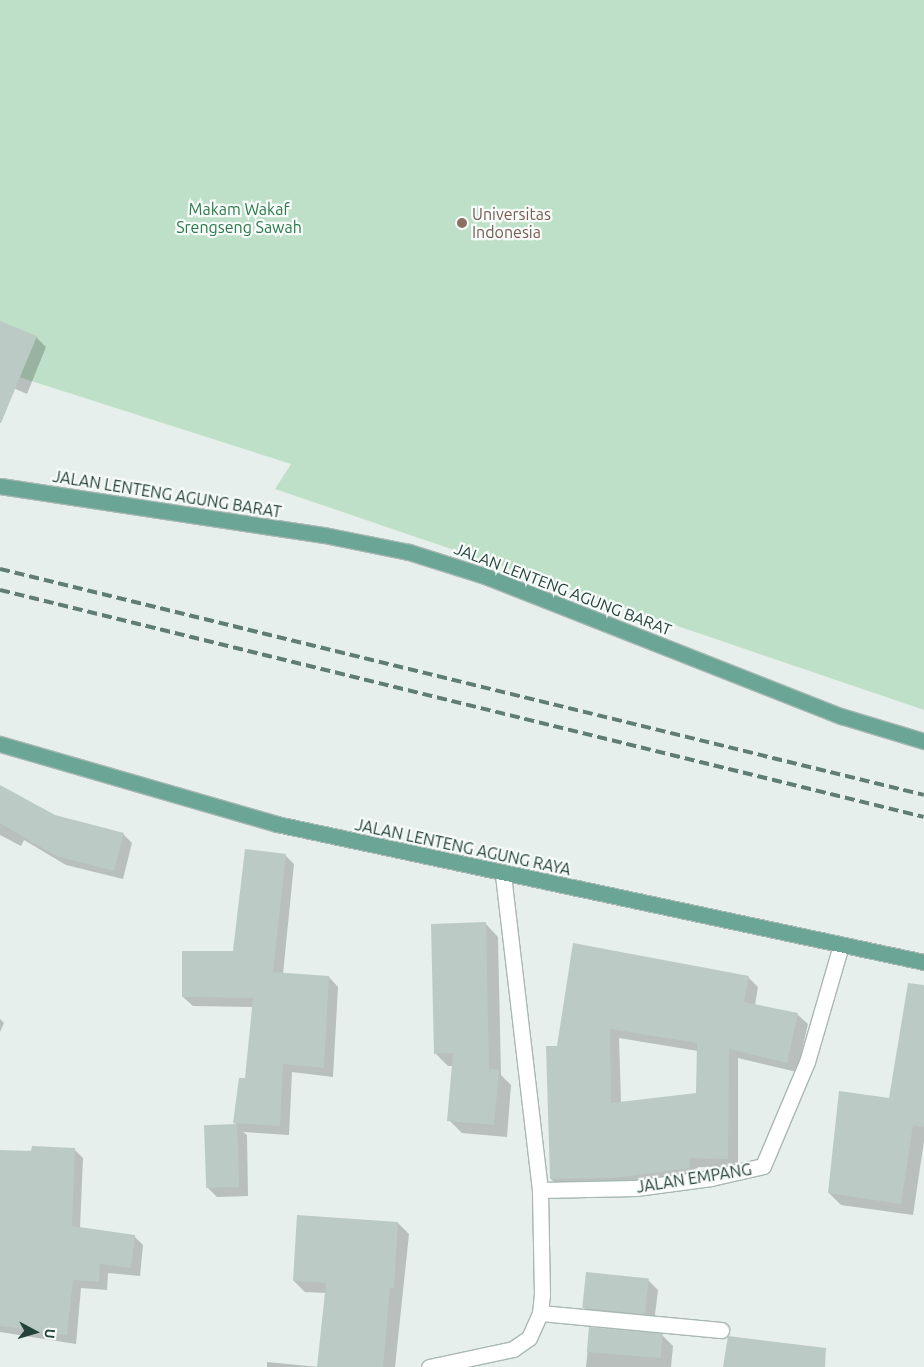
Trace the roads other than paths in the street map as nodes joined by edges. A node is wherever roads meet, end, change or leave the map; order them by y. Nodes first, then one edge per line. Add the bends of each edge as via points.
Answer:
1 (0, 486) edge
2 (924, 742) edge
3 (0, 744) edge
4 (502, 875) junction
5 (841, 945) junction
6 (924, 962) edge
7 (540, 1190) junction
8 (540, 1313) junction
9 (721, 1330) dead end
10 (428, 1367) edge

1 - 2 main road, JALAN LENTENG AGUNG BARAT via 324,535 409,552 485,576 841,716
3 - 4 main road, JALAN LENTENG AGUNG RAYA via 277,824
4 - 5 main road, JALAN LENTENG AGUNG RAYA
4 - 7 street
5 - 6 main road, JALAN LENTENG AGUNG RAYA
5 - 7 street, JALAN EMPANG via 807,1062 762,1166 711,1178 636,1188
7 - 8 street
8 - 9 street
8 - 10 street via 529,1338 513,1349

